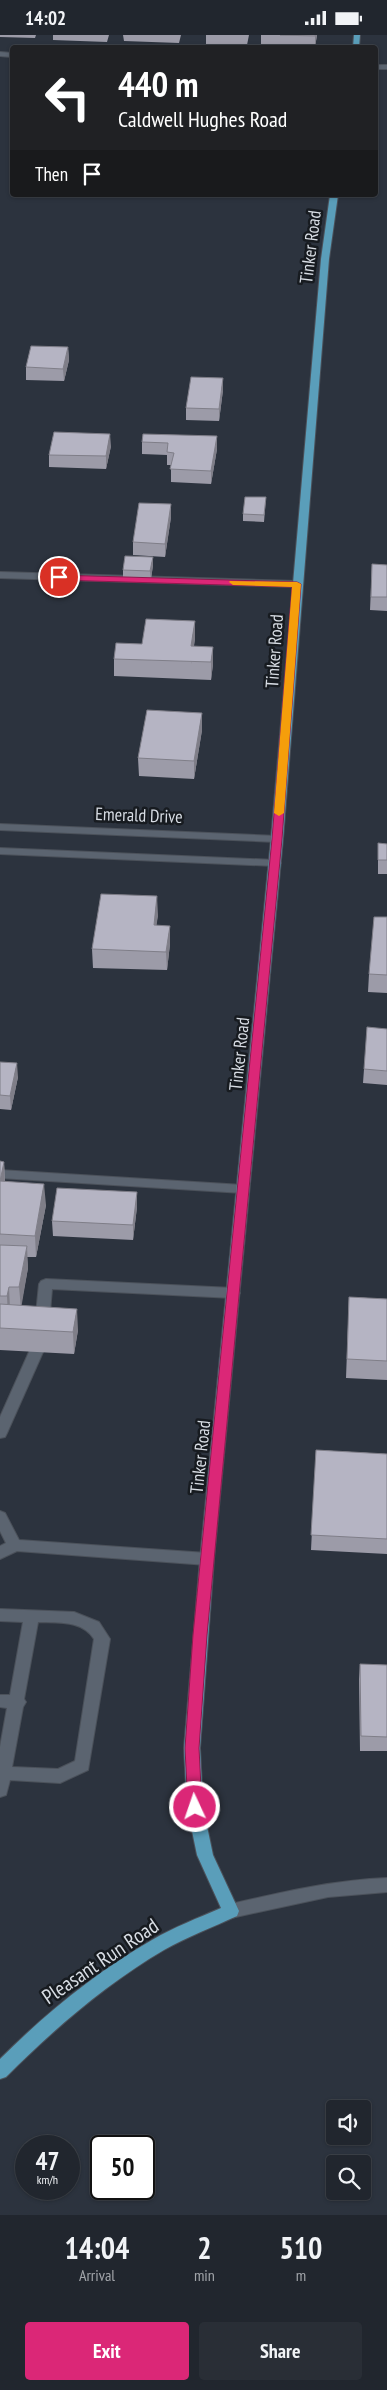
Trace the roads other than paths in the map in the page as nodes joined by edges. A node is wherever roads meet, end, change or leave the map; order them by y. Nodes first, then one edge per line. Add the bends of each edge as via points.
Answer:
1 (334, 197) edge
2 (0, 575) edge
3 (297, 584) junction
4 (0, 827) edge
5 (277, 839) junction
6 (0, 851) edge
7 (275, 863) junction
8 (0, 1174) edge
9 (243, 1189) junction
10 (233, 1293) junction
11 (42, 1328) edge
12 (36, 1352) dead end
13 (0, 1433) edge
14 (0, 1517) edge
15 (16, 1545) junction
16 (0, 1553) edge
17 (207, 1559) junction
18 (0, 1615) edge
19 (32, 1617) junction
20 (0, 1701) edge
21 (18, 1702) junction
22 (2, 1773) edge
23 (0, 1790) edge
24 (387, 1885) edge
25 (231, 1911) junction
26 (0, 2071) edge

1 - 3 main road, Tinker Road via 324,259
2 - 3 street
3 - 5 main road, Tinker Road
4 - 5 street, Emerald Drive
5 - 7 main road, Tinker Road
6 - 7 street
7 - 9 main road, Tinker Road
8 - 9 street
9 - 10 main road, Tinker Road
10 - 11 street via 46,1284
10 - 17 main road, Tinker Road
12 - 13 street
14 - 15 street
15 - 16 street
15 - 17 street
17 - 25 main road, Tinker Road via 192,1748 195,1807 205,1855
18 - 19 street
19 - 21 street
19 - 22 street via 74,1618 94,1625 102,1639 82,1765 60,1776
20 - 21 street
21 - 22 street
22 - 23 street
24 - 25 street, Pleasant Run Road via 301,1895
25 - 26 main road, Pleasant Run Road via 160,1944 93,1988 30,2039

